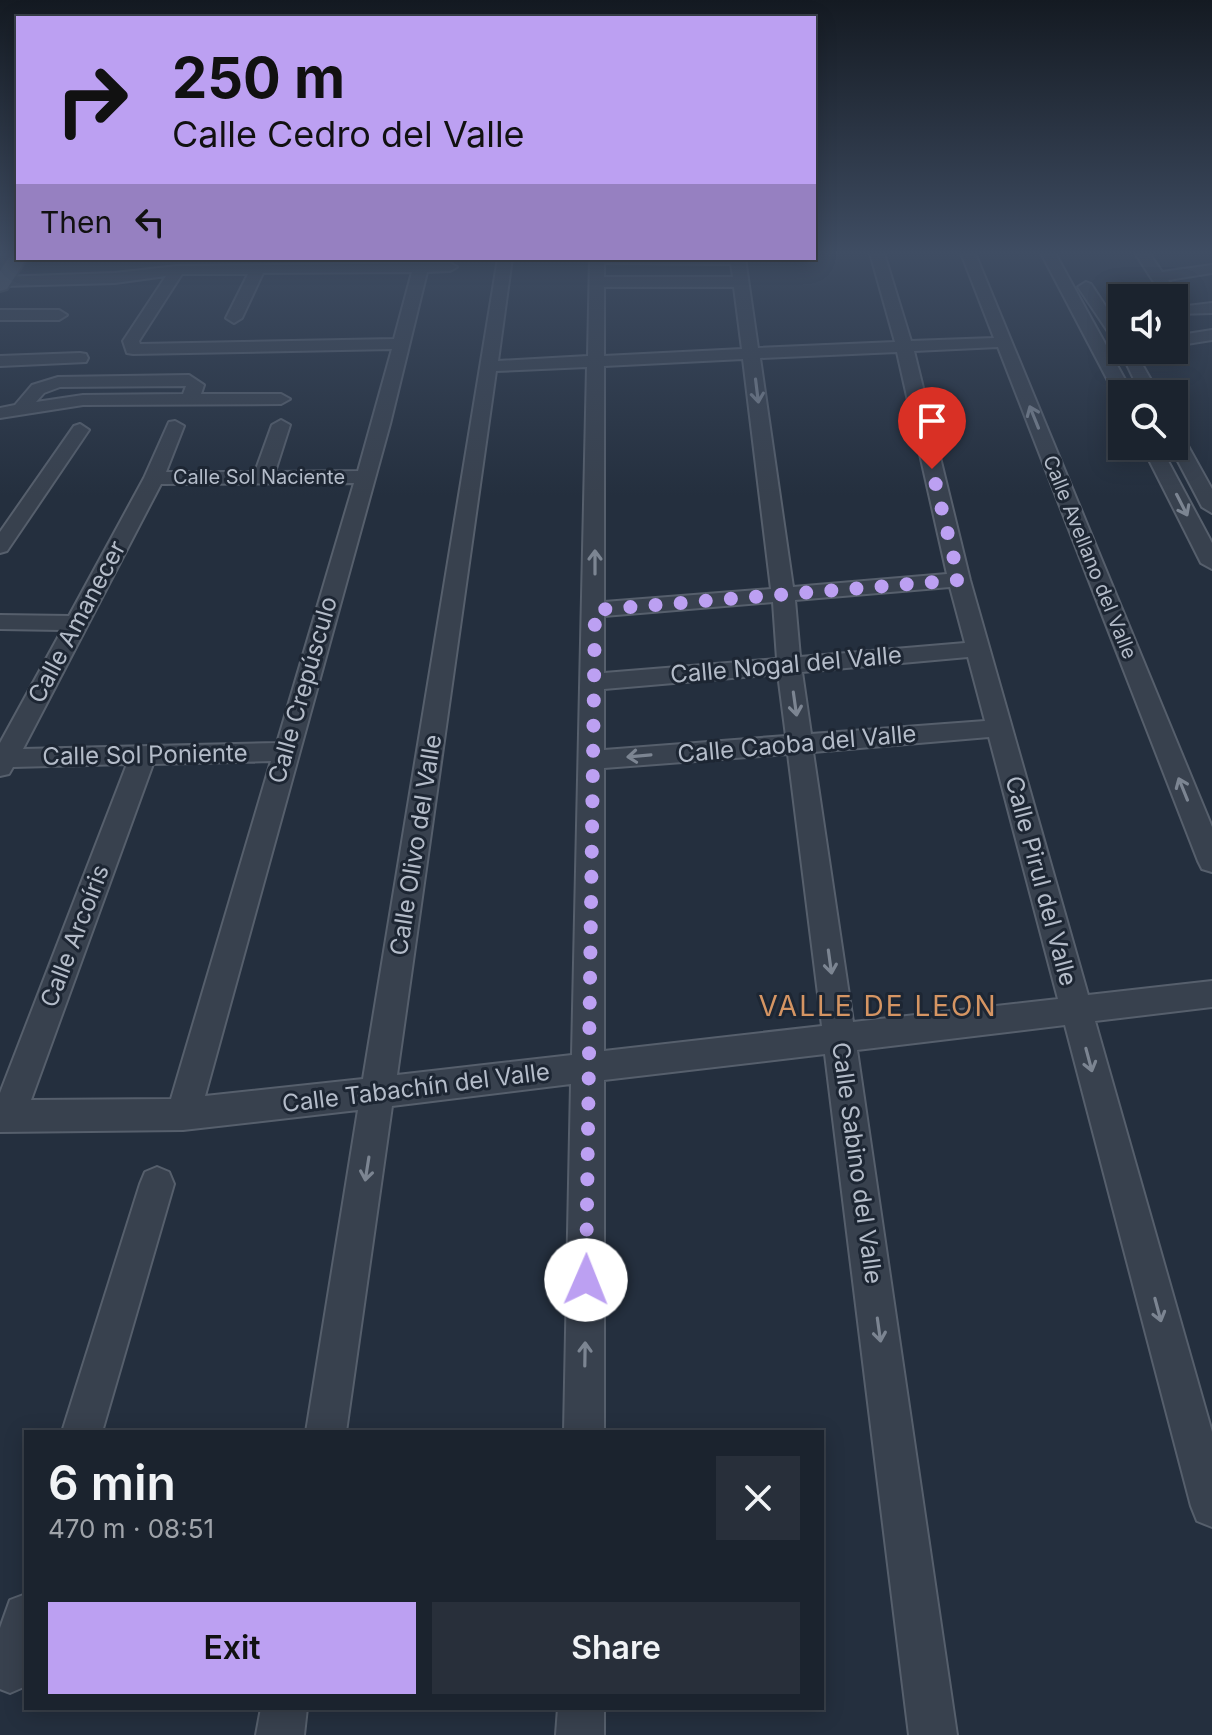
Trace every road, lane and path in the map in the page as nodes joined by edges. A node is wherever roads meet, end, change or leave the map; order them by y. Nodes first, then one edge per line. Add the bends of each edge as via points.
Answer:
1 (136, 334) edge
2 (404, 334) edge
3 (494, 334) edge
4 (596, 334) edge
5 (749, 334) edge
6 (901, 334) edge
7 (1001, 334) edge
8 (1092, 334) edge
9 (1212, 335) edge
10 (1194, 338) junction
11 (1188, 339) edge
12 (1004, 342) junction
13 (402, 344) junction
14 (904, 345) junction
15 (1108, 350) edge
16 (1101, 351) junction
17 (1212, 351) edge
18 (752, 352) junction
19 (80, 358) dead end
20 (595, 360) junction
21 (0, 361) edge
22 (490, 366) junction
23 (1117, 380) edge
24 (281, 399) dead end
25 (0, 413) edge
26 (281, 425) dead end
27 (175, 426) dead end
28 (80, 430) dead end
29 (1158, 460) edge
30 (1186, 460) edge
31 (263, 477) junction
32 (365, 477) junction
33 (154, 478) junction
34 (1212, 507) edge
35 (0, 547) edge
36 (1212, 563) edge
37 (959, 580) junction
38 (783, 595) junction
39 (595, 610) junction
40 (0, 622) edge
41 (72, 632) junction
42 (0, 638) edge
43 (978, 649) junction
44 (789, 664) junction
45 (594, 682) junction
46 (1000, 728) junction
47 (801, 743) junction
48 (284, 752) junction
49 (143, 756) junction
50 (594, 760) junction
51 (2, 763) edge
52 (1212, 861) edge
53 (1212, 994) edge
54 (1076, 1011) junction
55 (840, 1040) junction
56 (589, 1067) junction
57 (378, 1092) junction
58 (183, 1114) junction
59 (4, 1116) edge
60 (157, 1184) dead end
61 (83, 1430) edge
62 (326, 1430) edge
63 (584, 1430) edge
64 (1212, 1506) edge
65 (24, 1624) edge
66 (12, 1670) edge
67 (284, 1710) edge
68 (581, 1710) edge
69 (280, 1735) edge
70 (580, 1735) edge
71 (933, 1735) edge

1 - 13 street via 133,349
2 - 13 street, Calle Crepúsculo
3 - 22 street, Calle Olivo del Valle
4 - 20 street
5 - 18 street, Calle Sabino del Valle
6 - 14 street, Calle Pirul del Valle
7 - 12 street, Calle Avellano del Valle
8 - 16 street
9 - 10 street
10 - 11 street
10 - 17 street
12 - 14 street
52 -> 12 street, Calle Avellano del Valle
13 - 32 street, Calle Crepúsculo
14 - 18 street
14 - 37 street, Calle Pirul del Valle
15 - 16 street
16 - 23 street
18 - 20 street
18 -> 38 street, Calle Sabino del Valle
19 - 21 street
20 - 22 street
39 -> 20 street
22 - 57 street, Calle Olivo del Valle
24 - 25 street via 83,400
26 - 31 street
27 - 33 street, Calle Amanecer
28 - 35 street
29 -> 36 street
30 - 34 street
31 - 32 street, Calle Sol Naciente
31 - 33 street, Calle Sol Naciente
32 - 48 street, Calle Crepúsculo
33 - 41 street, Calle Amanecer
37 - 38 street
37 - 43 street, Calle Pirul del Valle
38 - 39 street
38 - 44 street, Calle Sabino del Valle
39 - 45 street
40 - 41 street
41 - 42 street
41 - 51 street, Calle Amanecer
43 - 44 street, Calle Nogal del Valle
43 - 46 street, Calle Pirul del Valle
44 - 45 street, Calle Nogal del Valle
44 -> 47 street, Calle Sabino del Valle
45 - 50 street
46 - 47 street, Calle Caoba del Valle
46 - 54 street, Calle Pirul del Valle
47 -> 50 street, Calle Caoba del Valle
47 -> 55 street, Calle Sabino del Valle
48 - 49 street, Calle Sol Poniente
48 - 58 street, Calle Crepúsculo
49 - 51 street, Calle Sol Poniente
49 - 59 street, Calle Arcoíris
50 - 56 street
53 - 54 street, Calle Tabachín del Valle
54 - 55 street, Calle Tabachín del Valle
54 -> 64 street, Calle Pirul del Valle
55 - 56 street, Calle Tabachín del Valle
55 -> 71 street, Calle Sabino del Valle
56 - 57 street, Calle Tabachín del Valle
63 -> 56 street
57 - 58 street, Calle Tabachín del Valle
57 -> 62 street, Calle Olivo del Valle
58 - 59 street, Calle Tabachín del Valle
60 - 61 street
65 - 66 street
67 - 69 street
68 - 70 street

